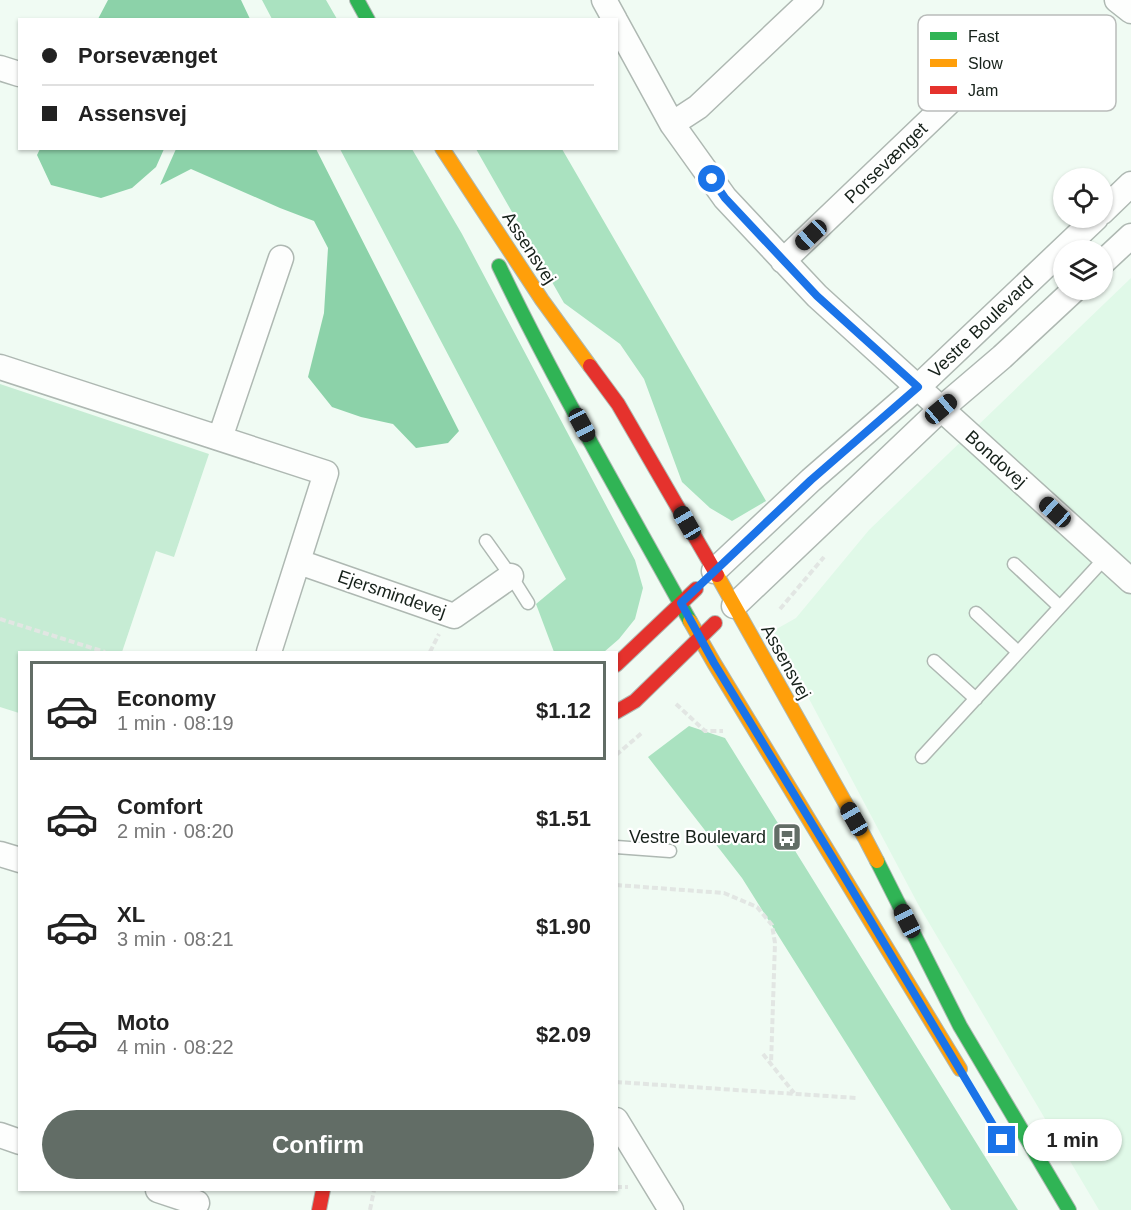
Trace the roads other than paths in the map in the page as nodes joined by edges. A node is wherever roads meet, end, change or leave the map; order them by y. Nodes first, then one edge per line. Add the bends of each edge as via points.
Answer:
1 (357, 0) edge
2 (604, 0) edge
3 (811, 0) edge
4 (1117, 0) edge
5 (1131, 11) edge
6 (367, 18) edge
7 (614, 18) edge
8 (618, 25) edge
9 (940, 111) edge
10 (672, 124) junction
11 (443, 150) edge
12 (443, 150) edge
13 (1131, 184) edge
14 (1113, 201) edge
15 (1085, 228) edge
16 (1131, 236) edge
17 (1113, 253) edge
18 (281, 258) dead end
19 (783, 261) junction
20 (1063, 300) edge
21 (521, 312) junction
22 (0, 367) edge
23 (574, 386) dead end
24 (918, 387) junction
25 (941, 409) junction
26 (220, 438) junction
27 (486, 541) dead end
28 (1105, 558) junction
29 (298, 562) junction
30 (1014, 564) dead end
31 (511, 576) junction
32 (702, 578) junction
33 (1131, 581) edge
34 (528, 603) dead end
35 (681, 603) junction
36 (1060, 607) junction
37 (715, 611) junction
38 (976, 613) dead end
39 (701, 639) junction
40 (269, 651) edge
41 (1018, 652) junction
42 (934, 661) dead end
43 (618, 664) edge
44 (976, 699) junction
45 (618, 711) edge
46 (922, 757) dead end
47 (618, 847) edge
48 (670, 851) dead end
49 (0, 854) edge
50 (18, 859) edge
51 (874, 886) dead end
52 (960, 1026) junction
53 (966, 1080) dead end
54 (618, 1123) edge
55 (0, 1135) edge
56 (18, 1141) edge
57 (161, 1191) edge
58 (323, 1191) edge
59 (197, 1203) dead end
60 (319, 1210) edge
61 (671, 1210) edge
62 (1069, 1210) edge

1 - 6 main road
2 - 7 street
3 - 10 street via 698,107
4 - 5 street
8 - 10 street
9 - 19 street, Porsevænget
10 - 19 street via 725,198
11 - 21 main road, Assensvej
12 - 32 main road, Assensvej via 542,300 618,404
13 - 14 street
15 - 24 street, Vestre Boulevard
16 - 17 street
18 - 26 street
19 - 24 street
20 - 25 street, Vestre Boulevard
21 - 23 main road
21 - 35 main road, Assensvej
22 - 26 street
24 - 25 street, Vestre Boulevard
24 - 32 street, Vestre Boulevard
25 - 28 street, Bondovej
25 - 37 street, Vestre Boulevard
26 - 29 street via 326,472
27 - 31 lane
28 - 33 street, Bondovej
28 - 36 lane
29 - 31 street, Ejersmindevej via 453,616
29 - 40 street
30 - 36 lane
31 - 34 lane
32 - 35 main road, Vestre Boulevard
32 - 37 main road, Assensvej
32 - 37 main road
35 - 37 main road via 692,602
35 - 39 main road, Assensvej
35 - 43 main road, Vestre Boulevard
36 - 41 lane
37 - 39 main road, Vestre Boulevard
37 - 52 main road, Assensvej via 865,838
38 - 41 lane
39 - 45 main road, Vestre Boulevard via 635,701
39 - 53 main road, Assensvej
41 - 44 lane
42 - 44 lane
44 - 46 lane
47 - 48 lane
49 - 50 street
51 - 52 main road
52 - 62 main road, Assensvej
54 - 61 street
55 - 56 street
57 - 59 street
58 - 60 main road

